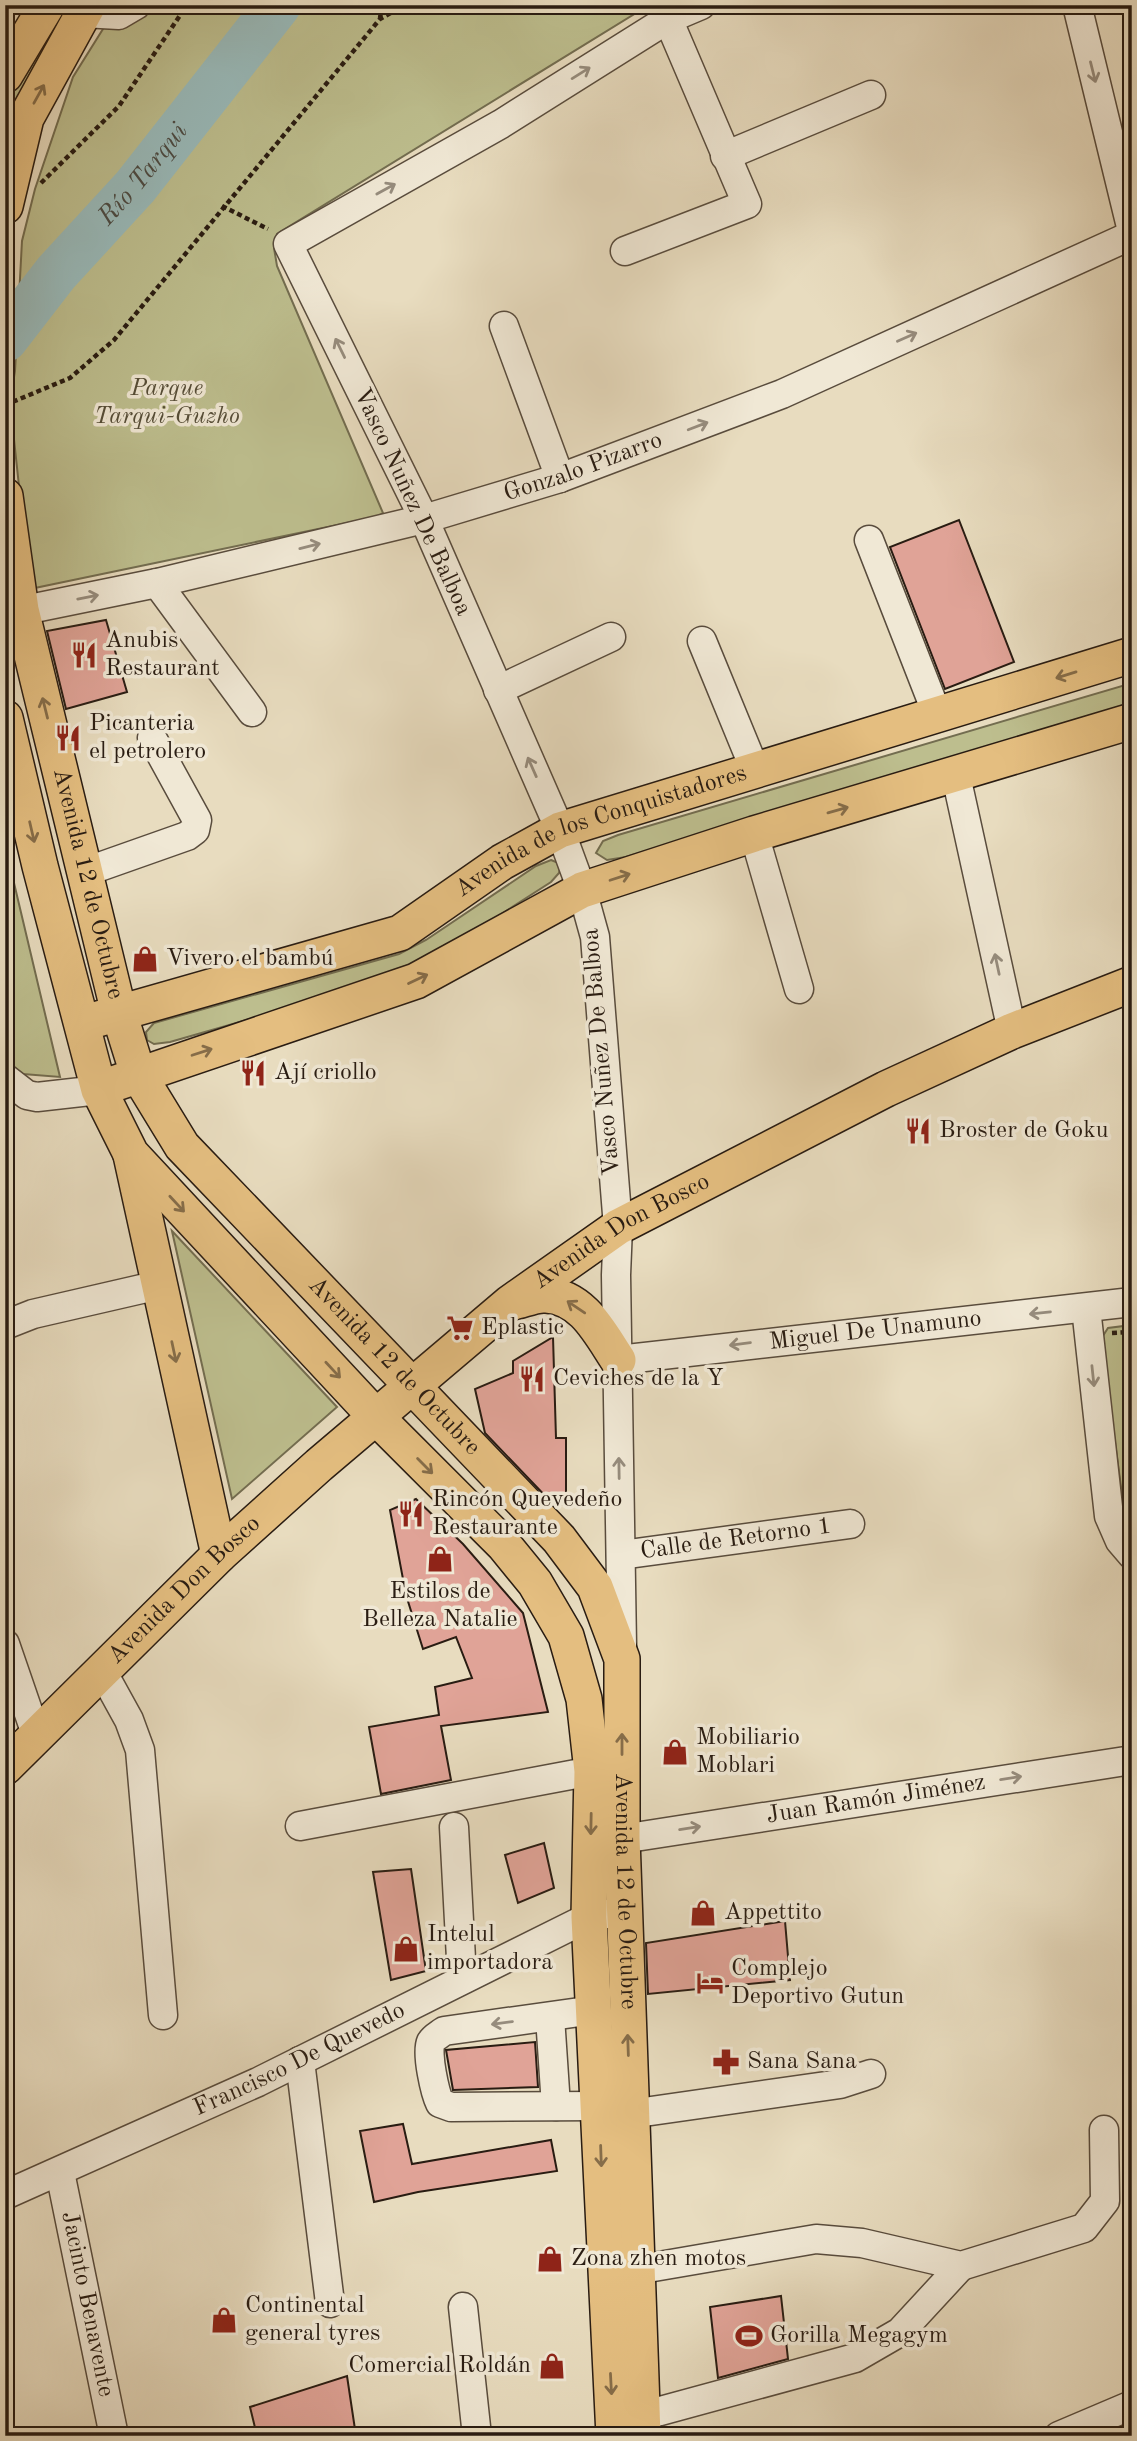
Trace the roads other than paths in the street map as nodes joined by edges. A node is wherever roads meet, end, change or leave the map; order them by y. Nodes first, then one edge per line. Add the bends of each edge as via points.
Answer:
1 (47, 5) edge
2 (136, 5) edge
3 (702, 5) edge
4 (1077, 5) edge
5 (86, 9) edge
6 (668, 19) junction
7 (5, 75) edge
8 (871, 95) dead end
9 (725, 156) junction
10 (20, 197) edge
11 (1132, 233) edge
12 (625, 251) dead end
13 (504, 326) dead end
14 (560, 478) junction
15 (5, 496) edge
16 (424, 519) junction
17 (869, 540) dead end
18 (157, 583) junction
19 (13, 612) edge
20 (611, 637) dead end
21 (702, 641) dead end
22 (1132, 655) edge
23 (498, 690) junction
24 (252, 712) dead end
25 (937, 714) junction
26 (5, 718) edge
27 (1132, 721) edge
28 (152, 737) dead end
29 (755, 770) junction
30 (956, 776) junction
31 (560, 830) junction
32 (754, 834) junction
33 (85, 872) junction
34 (582, 890) junction
35 (1132, 984) edge
36 (799, 989) dead end
37 (119, 1013) junction
38 (82, 1024) junction
39 (1012, 1031) junction
40 (138, 1074) junction
41 (5, 1078) edge
42 (99, 1090) junction
43 (131, 1154) junction
44 (618, 1227) junction
45 (159, 1285) junction
46 (1132, 1302) edge
47 (510, 1303) junction
48 (1086, 1308) junction
49 (5, 1325) edge
50 (618, 1360) junction
51 (415, 1386) junction
52 (377, 1418) junction
53 (850, 1524) dead end
54 (219, 1555) junction
55 (621, 1555) junction
56 (1132, 1555) edge
57 (5, 1644) edge
58 (622, 1659) junction
59 (102, 1671) junction
60 (37, 1737) junction
61 (1132, 1760) edge
62 (5, 1767) edge
63 (592, 1771) junction
64 (300, 1826) dead end
65 (454, 1827) dead end
66 (622, 1839) junction
67 (624, 1911) junction
68 (589, 1917) junction
69 (465, 1978) junction
70 (433, 1994) junction
71 (594, 2010) junction
72 (163, 2015) dead end
73 (550, 2017) junction
74 (444, 2031) junction
75 (300, 2061) junction
76 (871, 2074) dead end
77 (556, 2106) junction
78 (614, 2110) junction
79 (1104, 2130) dead end
80 (60, 2172) junction
81 (5, 2195) edge
82 (961, 2266) junction
83 (636, 2270) junction
84 (330, 2303) dead end
85 (463, 2307) dead end
86 (1132, 2405) edge
87 (643, 2426) edge
88 (114, 2436) edge
89 (477, 2436) edge
90 (614, 2436) edge
91 (1059, 2436) edge

1 - 7 main road
2 - 5 street via 119,15
3 - 6 street
4 -> 11 street
10 -> 5 main road via 26,118
6 - 9 street
16 -> 6 street, Vasco Nuñez De Balboa via 288,244 500,124
8 - 9 street
9 - 12 street via 747,204
14 -> 11 street, Gonzalo Pizarro via 782,394
13 - 14 street
14 - 16 street, Gonzalo Pizarro
15 - 19 main road, Avenida 12 de Octubre
18 -> 16 street, Gonzalo Pizarro
16 - 23 street, Vasco Nuñez De Balboa
17 - 25 street
19 -> 18 street, Gonzalo Pizarro
18 - 24 street
33 -> 19 main road, Avenida 12 de Octubre
20 - 23 street
21 - 29 street
22 -> 25 main road, Avenida de los Conquistadores
31 -> 23 street, Vasco Nuñez De Balboa
25 - 29 main road, Avenida de los Conquistadores
26 -> 38 main road, Avenida 12 de Octubre
27 - 30 main road, Avenida de los Conquistadores
28 - 33 street via 197,820 194,830
29 - 31 main road, Avenida de los Conquistadores
32 -> 30 main road, Avenida de los Conquistadores
39 -> 30 street
31 - 34 street, Vasco Nuñez De Balboa
31 - 37 main road, Avenida de los Conquistadores via 502,862 400,933
34 -> 32 main road, Avenida de los Conquistadores
32 - 36 street
33 - 37 main road, Avenida 12 de Octubre
40 -> 34 main road, Avenida de los Conquistadores via 416,981
34 - 44 street, Vasco Nuñez De Balboa via 595,937
35 - 39 main road, Avenida Don Bosco
37 - 38 main road, Avenida de los Conquistadores
37 - 40 main road, Avenida 12 de Octubre
38 - 42 main road, Avenida 12 de Octubre
39 - 44 main road, Avenida Don Bosco via 886,1089
40 - 42 main road, Avenida de los Conquistadores
40 - 51 main road, Avenida 12 de Octubre via 182,1146
41 - 42 street via 37,1097
42 - 43 main road, Avenida 12 de Octubre
43 - 45 main road
43 -> 52 main road, Avenida 12 de Octubre
44 - 47 main road, Avenida Don Bosco
44 - 50 street, Vasco Nuñez De Balboa
45 - 49 street via 33,1314
45 -> 54 main road
46 - 48 street, Miguel De Unamuno
50 -> 47 main road via 590,1317 570,1302 545,1295
47 - 51 main road, Avenida Don Bosco
48 -> 50 street, Miguel De Unamuno
48 -> 56 street via 1109,1516 1119,1541
55 -> 50 street, Vasco Nuñez De Balboa
51 - 52 main road, Avenida Don Bosco
51 - 58 main road, Avenida 12 de Octubre via 559,1539 595,1587
52 - 54 main road, Avenida Don Bosco
52 -> 63 main road, Avenida 12 de Octubre via 504,1545 535,1583 566,1636 584,1699
53 - 55 street, Calle de Retorno 1
54 - 59 main road, Avenida Don Bosco
55 - 58 street, Vasco Nuñez De Balboa
57 - 60 street
66 -> 58 main road, Avenida 12 de Octubre
59 - 60 main road, Avenida Don Bosco
59 - 72 street via 140,1750
60 - 62 main road, Avenida Don Bosco
66 -> 61 street, Juan Ramón Jiménez
63 - 64 street
63 -> 68 main road, Avenida 12 de Octubre
65 - 69 street
66 - 67 main road, Avenida 12 de Octubre
67 - 68 street, Francisco De Quevedo
78 -> 67 main road, Avenida 12 de Octubre
68 - 69 street, Francisco De Quevedo
68 - 71 main road, Avenida 12 de Octubre
69 - 70 street, Francisco De Quevedo
70 - 74 street
70 - 75 street, Francisco De Quevedo
71 - 73 street
71 - 78 main road, Avenida 12 de Octubre
73 -> 74 street
73 - 77 street
74 - 77 street via 429,2049 440,2104
75 - 80 street, Francisco De Quevedo
75 - 84 street
76 - 78 street via 841,2084
77 - 78 street
78 - 83 main road, Avenida 12 de Octubre
78 -> 90 main road, Avenida 12 de Octubre
79 - 82 street via 1105,2201 1084,2228
80 - 81 street, Francisco De Quevedo
80 - 88 street, Jacinto Benavente
82 - 83 street via 862,2243 816,2239
82 - 87 street via 900,2332 855,2358
83 - 87 main road, Avenida 12 de Octubre
85 - 89 street
86 - 91 street

